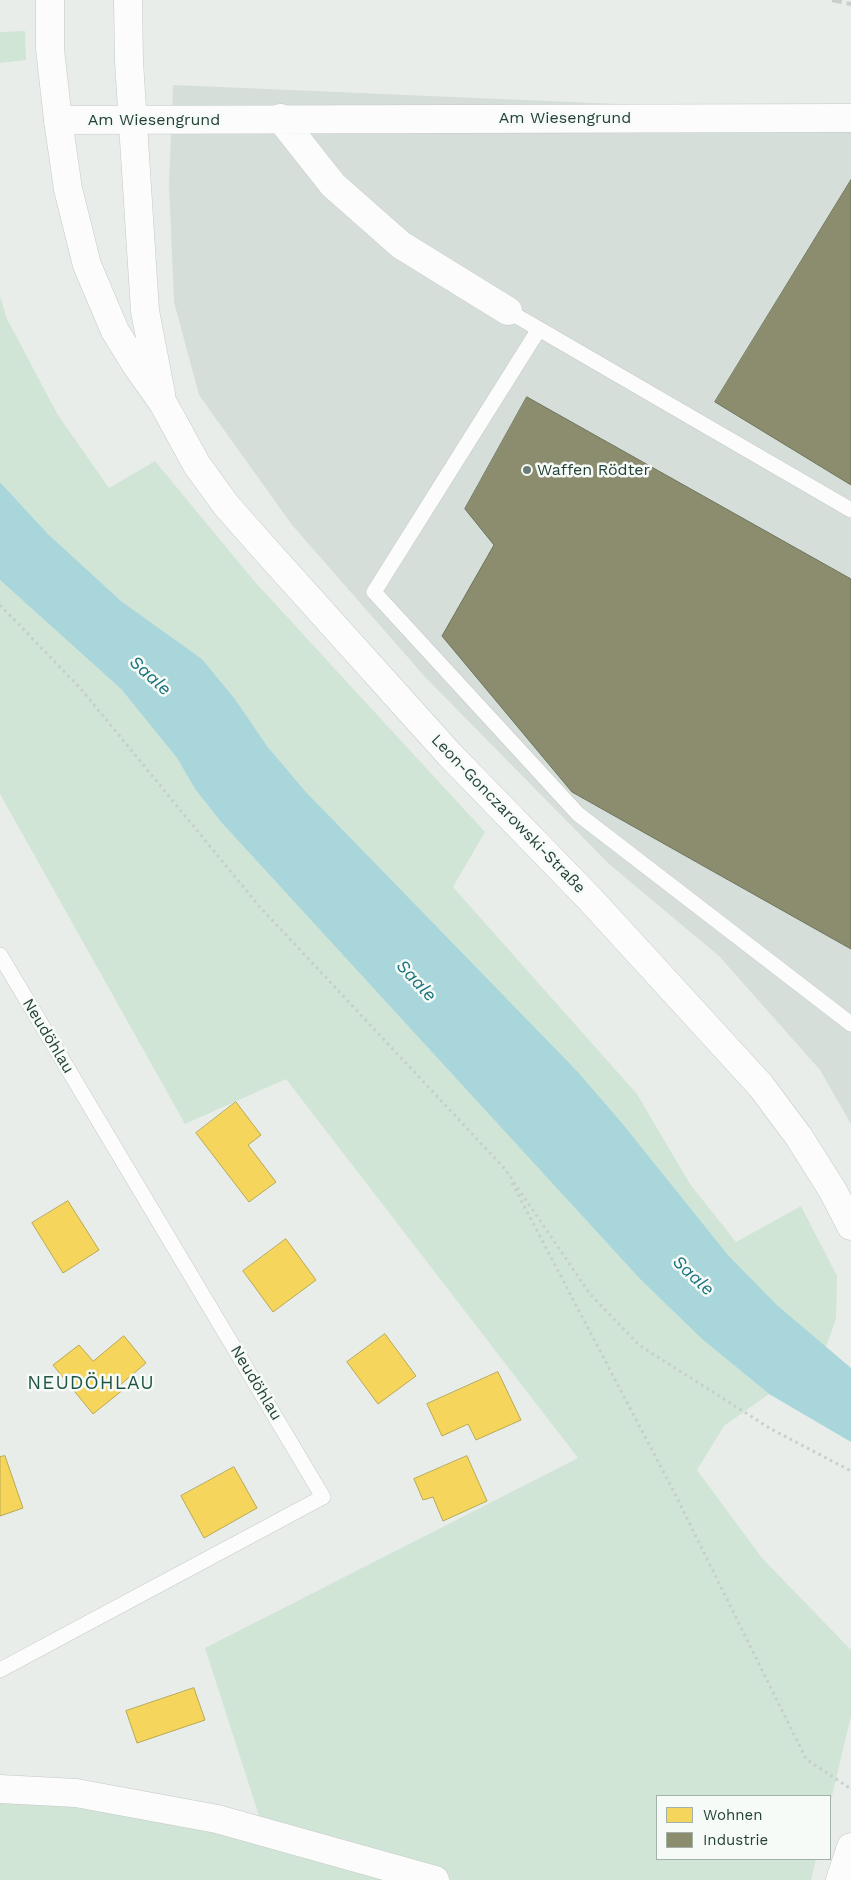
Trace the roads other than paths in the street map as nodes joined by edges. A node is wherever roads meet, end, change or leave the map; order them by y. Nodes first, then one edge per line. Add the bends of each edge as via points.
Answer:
1 (50, 0) edge
2 (128, 0) edge
3 (280, 118) junction
4 (851, 118) edge
5 (58, 120) junction
6 (133, 121) junction
7 (508, 311) joint
8 (540, 329) junction
9 (163, 403) junction
10 (851, 510) edge
11 (0, 955) edge
12 (851, 1024) edge
13 (851, 1226) edge
14 (0, 1670) edge
15 (0, 1789) edge
16 (851, 1847) edge
17 (435, 1880) edge
18 (840, 1880) edge

1 - 5 street, Leon-Gonczarowski-Straße via 50,49
2 - 6 street, Leon-Gonczarowski-Straße
3 - 4 street, Am Wiesengrund
3 - 6 street, Am Wiesengrund
3 - 7 street via 333,185 400,244
5 - 6 street, Am Wiesengrund
5 - 9 street, Leon-Gonczarowski-Straße via 68,189 87,265 115,331
6 - 9 street, Leon-Gonczarowski-Straße via 144,311
7 - 8 lane
8 - 10 lane
8 - 12 lane via 374,592 578,814
9 - 13 street, Leon-Gonczarowski-Straße via 197,465 226,505 450,755 590,899 761,1086 799,1137
11 - 14 lane, Neudöhlau via 323,1497
15 - 17 street via 76,1793 217,1819
16 - 18 street

